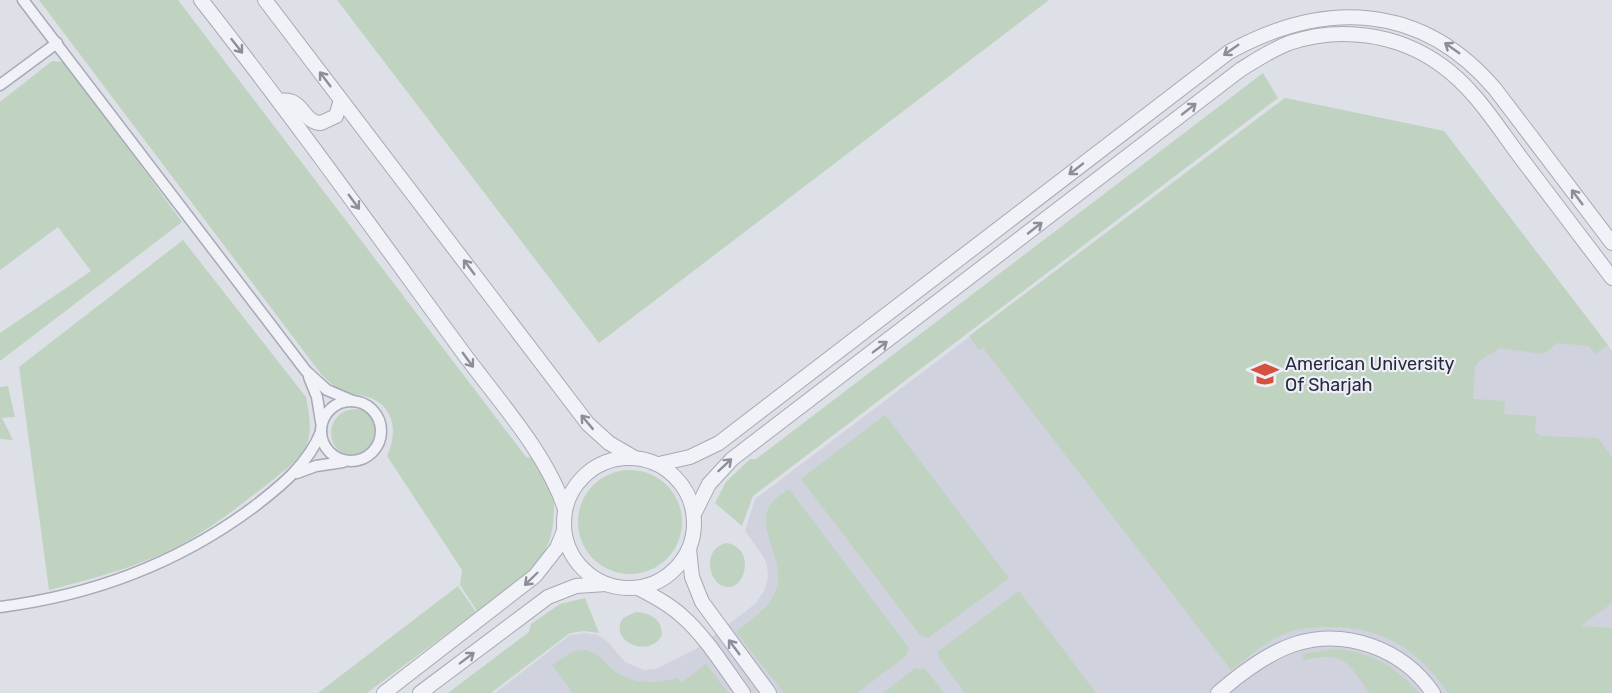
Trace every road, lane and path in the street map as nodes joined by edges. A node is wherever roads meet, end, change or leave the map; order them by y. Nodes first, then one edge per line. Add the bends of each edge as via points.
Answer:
1 (23, 0) edge
2 (201, 0) edge
3 (265, 0) edge
4 (57, 43) junction
5 (14, 75) junction
6 (0, 80) edge
7 (0, 85) edge
8 (280, 100) junction
9 (341, 100) junction
10 (1612, 243) edge
11 (1612, 278) edge
12 (306, 372) junction
13 (353, 401) junction
14 (321, 429) junction
15 (633, 457) junction
16 (345, 462) junction
17 (659, 464) junction
18 (289, 478) junction
19 (565, 509) junction
20 (694, 514) junction
21 (564, 531) junction
22 (689, 549) junction
23 (606, 584) junction
24 (638, 588) junction
25 (0, 607) edge
26 (710, 614) junction
27 (693, 627) junction
28 (384, 693) edge
29 (420, 693) edge
30 (743, 693) edge
31 (770, 693) edge
32 (1218, 693) edge
33 (1433, 693) edge

1 - 4 street
2 -> 8 street
9 -> 3 street
4 - 5 street
4 - 12 street
5 - 6 street
5 - 7 street
8 - 9 street via 292,101 311,120 321,123 336,116
8 -> 19 street via 543,461
15 -> 9 street via 588,424
10 -> 17 street via 1495,89 1457,50 1434,35 1383,16 1338,13 1302,17 1276,25 1229,52 719,443 690,457
20 -> 11 street via 709,484 732,459 1240,70 1263,55 1314,36 1359,35 1394,41 1442,65 1479,104
12 - 13 street via 327,390
12 - 14 street via 317,397
13 - 14 street via 333,407 325,415
13 - 16 street via 363,403 378,416 382,435 379,445 365,459
14 - 16 street via 324,445
14 - 18 street via 308,457
15 - 17 street
15 - 19 street via 607,461 589,471 572,491
16 - 18 street via 316,466
17 - 20 street via 682,485
18 - 25 street via 211,536 153,567 81,592
19 - 21 street
20 - 22 street
21 - 23 street via 576,561
21 -> 28 street via 535,576
22 - 24 street via 671,573
22 - 26 street via 696,590
23 - 24 street
29 -> 23 street via 548,597 576,586
24 - 27 street via 673,608
26 - 27 street
31 -> 26 street
27 - 30 street
32 - 33 street via 1280,650 1328,639 1361,642 1392,655 1412,669

